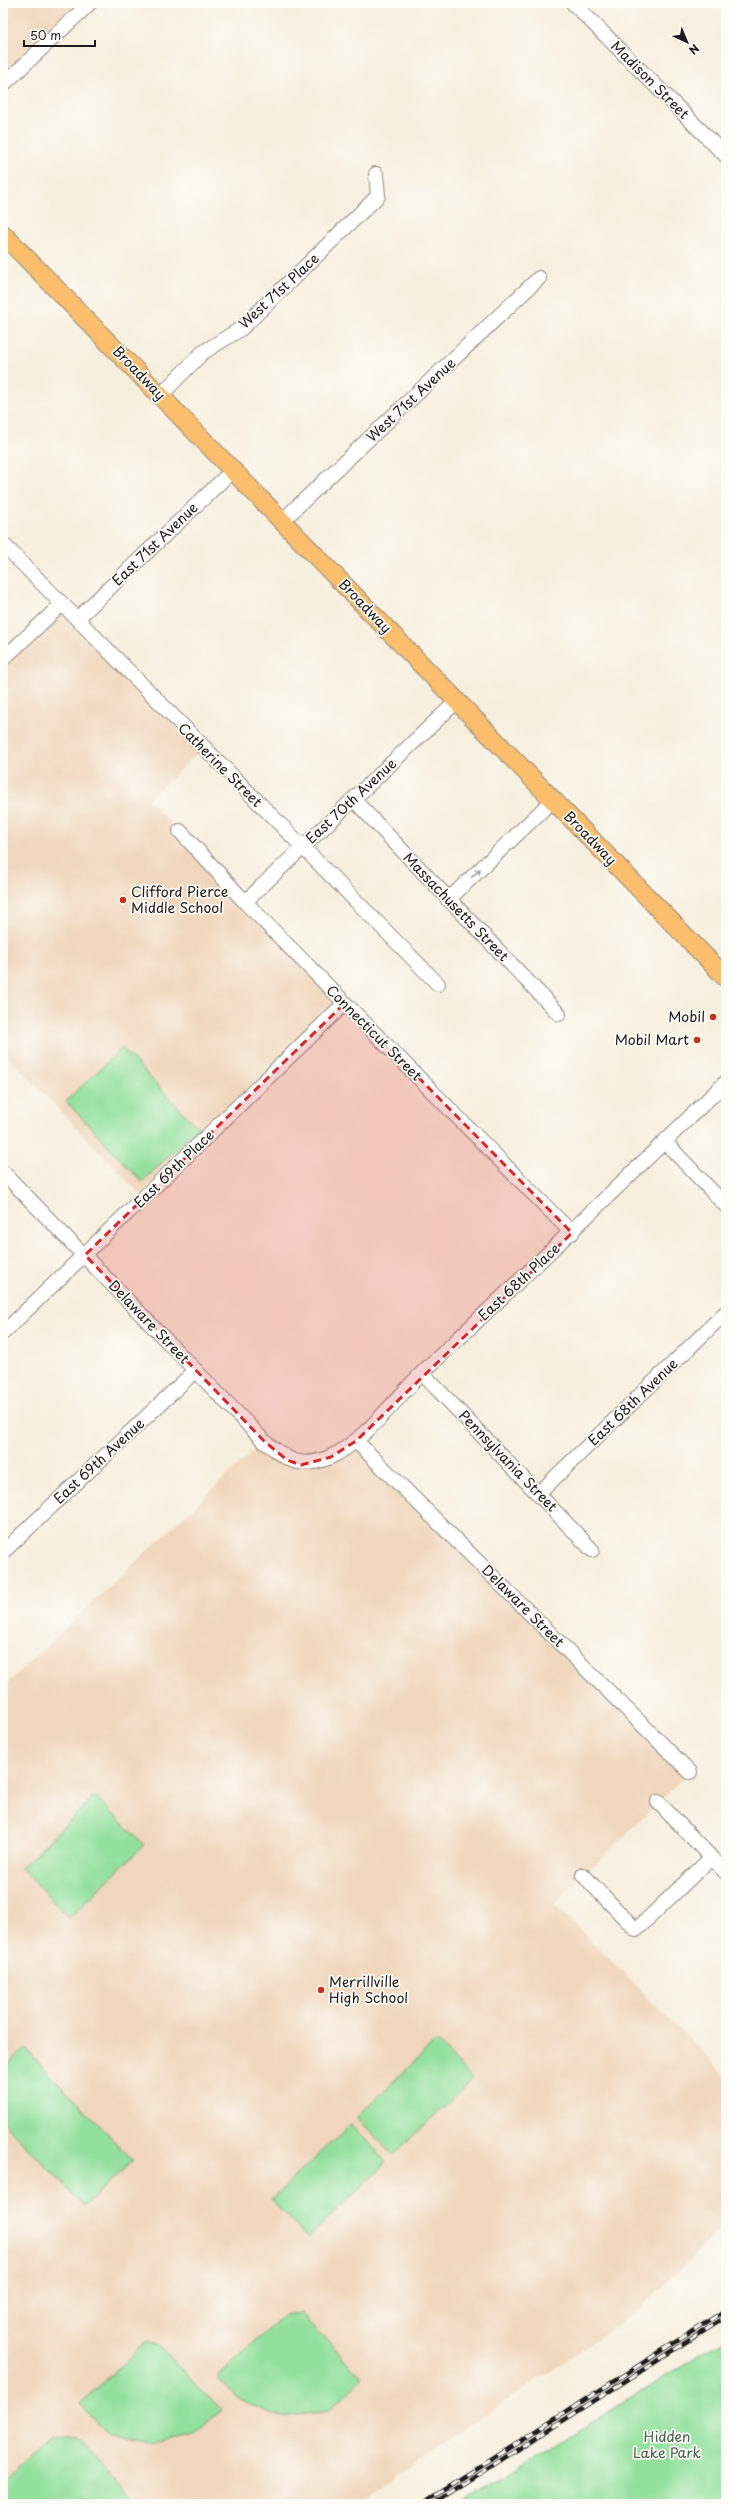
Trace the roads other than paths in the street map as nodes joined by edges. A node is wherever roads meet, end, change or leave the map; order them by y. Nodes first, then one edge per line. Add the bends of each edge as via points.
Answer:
1 (90, 3) edge
2 (573, 3) edge
3 (3, 86) edge
4 (723, 148) edge
5 (376, 174) dead end
6 (3, 234) edge
7 (539, 278) dead end
8 (160, 396) junction
9 (232, 470) junction
10 (282, 522) junction
11 (3, 544) edge
12 (62, 604) junction
13 (76, 619) junction
14 (3, 659) edge
15 (457, 701) junction
16 (354, 799) junction
17 (553, 800) junction
18 (180, 831) dead end
19 (302, 848) junction
20 (448, 900) junction
21 (245, 902) junction
22 (726, 978) edge
23 (438, 984) dead end
24 (345, 1003) junction
25 (559, 1014) dead end
26 (726, 1082) edge
27 (665, 1142) junction
28 (3, 1172) edge
29 (726, 1206) edge
30 (572, 1233) junction
31 (85, 1255) junction
32 (726, 1312) edge
33 (3, 1333) edge
34 (196, 1370) junction
35 (422, 1373) junction
36 (356, 1441) junction
37 (301, 1465) joint
38 (539, 1493) junction
39 (592, 1550) dead end
40 (3, 1552) edge
41 (690, 1772) dead end
42 (658, 1802) dead end
43 (711, 1858) junction
44 (725, 1869) edge
45 (582, 1875) dead end

1 - 3 street
2 - 4 street, Madison Street
5 - 8 street, West 71st Place via 378,196 242,328 202,353
6 - 8 main road, Broadway
7 - 10 street, West 71st Avenue
8 - 9 main road, Broadway
9 - 10 main road, Broadway
9 - 13 street, East 71st Avenue
10 - 15 main road, Broadway
11 - 12 street, Catherine Street
12 - 13 street, Catherine Street
12 - 14 street
13 - 19 street, Catherine Street
15 - 16 street, East 70th Avenue
15 - 17 main road, Broadway
16 - 19 street, East 70th Avenue
16 - 20 street, Massachusetts Street
20 -> 17 street
17 - 22 main road, Broadway
18 - 21 street, Connecticut Street
19 - 21 street, East 70th Avenue
19 - 23 street, Catherine Street
20 - 25 street, Massachusetts Street
21 - 24 street, Connecticut Street
24 - 30 street, Connecticut Street
24 - 31 street, East 69th Place
26 - 27 street, East 68th Place
27 - 29 street
27 - 30 street, East 68th Place
28 - 31 street, Delaware Street
30 - 35 street, East 68th Place
31 - 33 street, East 69th Place
31 - 34 street, Delaware Street
32 - 38 street, East 68th Avenue
34 - 37 street, Delaware Street via 264,1441 288,1460
34 - 40 street, East 69th Avenue
35 - 36 street, East 68th Place
35 - 38 street, Pennsylvania Street
36 - 37 street, East 68th Place via 331,1457
36 - 41 street, Delaware Street
38 - 39 street, Pennsylvania Street
42 - 43 street
43 - 44 street
43 - 45 street via 636,1930

